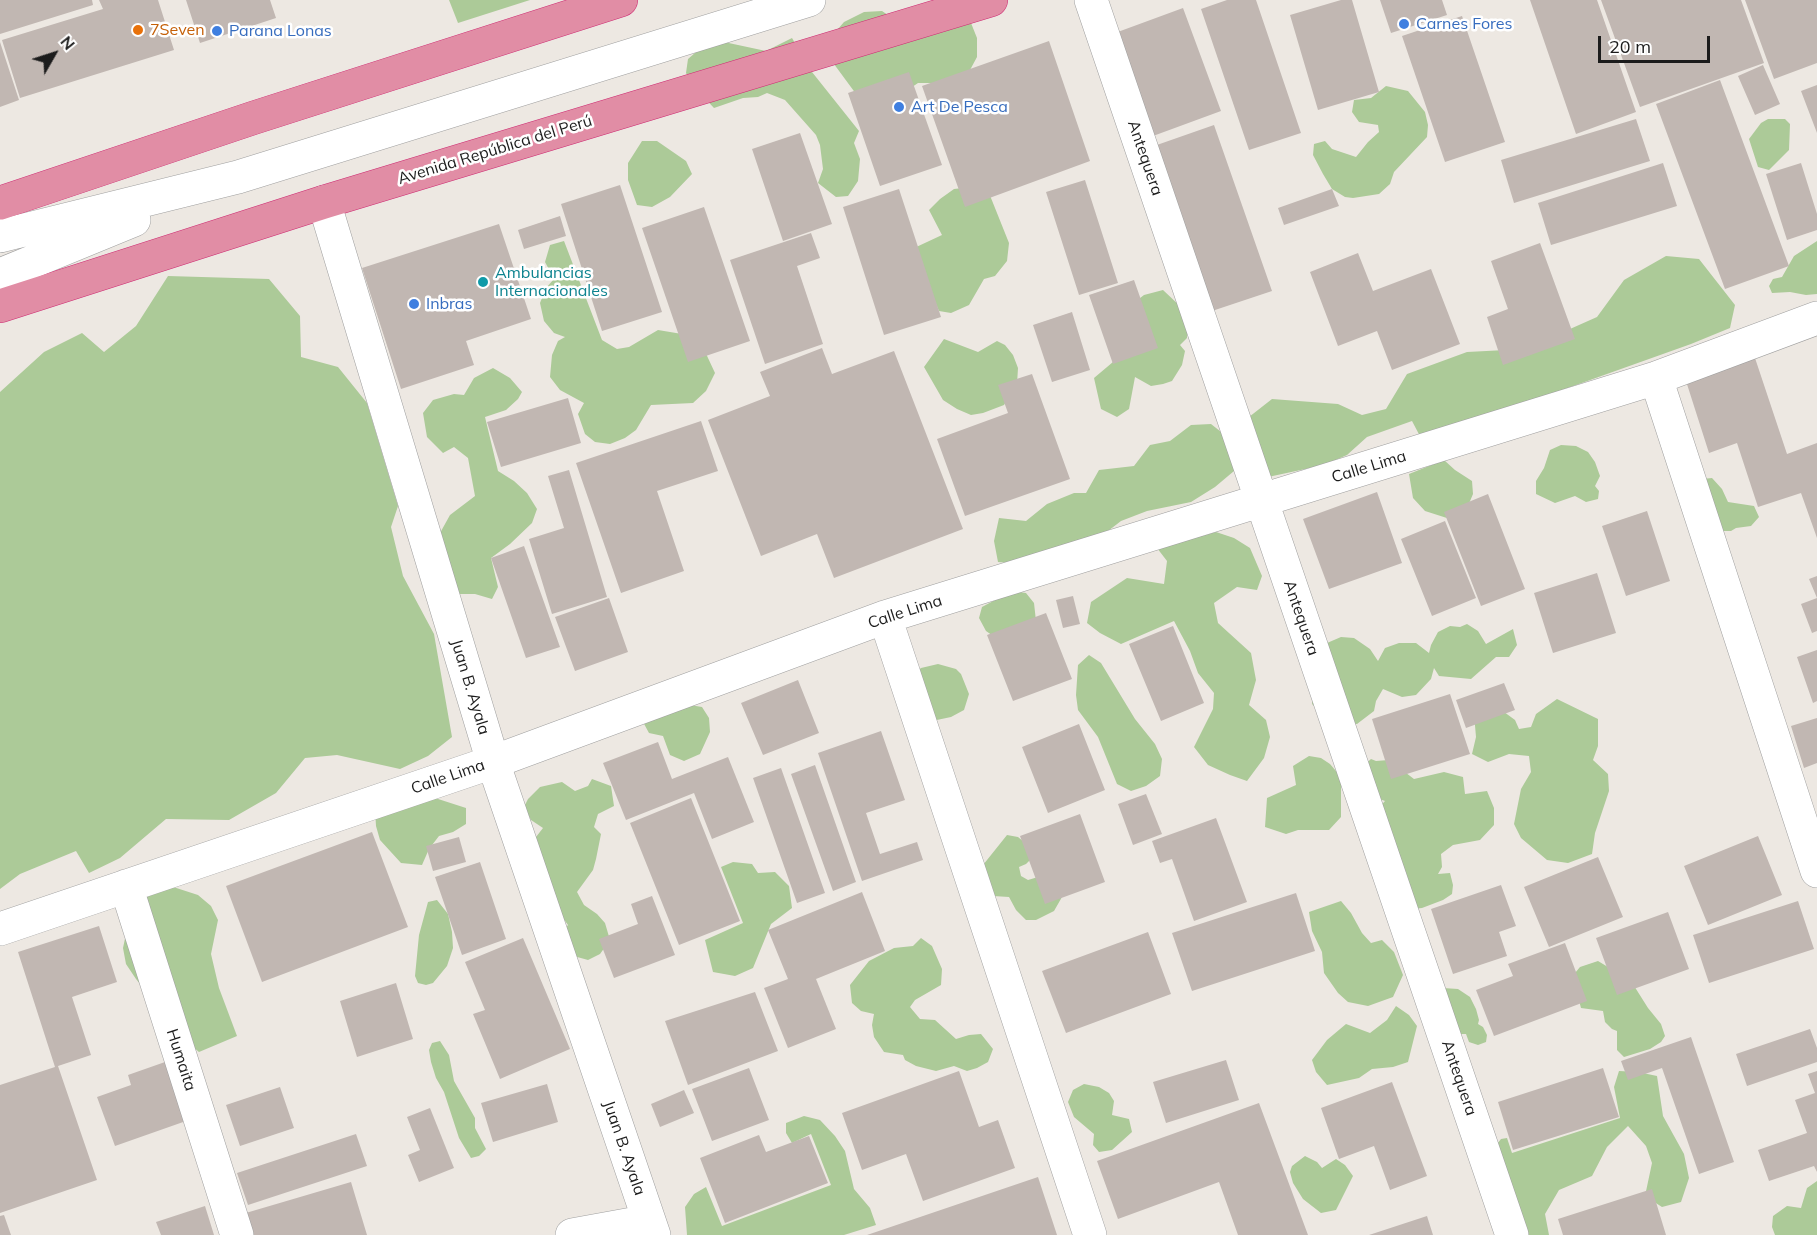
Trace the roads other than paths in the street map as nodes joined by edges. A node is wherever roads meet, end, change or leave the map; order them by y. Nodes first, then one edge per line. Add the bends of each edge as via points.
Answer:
1 (621, 0) edge
2 (809, 0) edge
3 (991, 0) edge
4 (1091, 0) edge
5 (238, 177) junction
6 (324, 202) junction
7 (0, 203) edge
8 (0, 236) edge
9 (0, 275) edge
10 (0, 306) edge
11 (1817, 318) edge
12 (1656, 378) junction
13 (1261, 500) junction
14 (885, 617) junction
15 (493, 762) junction
16 (1817, 871) edge
17 (126, 886) junction
18 (0, 928) edge
19 (652, 1228) edge
20 (237, 1235) edge
21 (572, 1235) edge
22 (1090, 1235) edge
23 (1512, 1235) edge

1 - 7 highway
2 - 5 street
3 - 6 highway, Avenida República del Perú
4 - 13 street, Antequera
5 - 8 street
5 - 9 street
6 - 10 highway, Avenida República del Perú
6 - 15 street, Juan B. Ayala
11 - 12 street, Calle Lima
12 - 13 street, Calle Lima
12 - 16 street
13 - 14 street, Calle Lima
13 - 23 street, Antequera
14 - 15 street, Calle Lima
14 - 22 street
15 - 17 street, Calle Lima
15 - 19 street, Juan B. Ayala
17 - 18 street, Calle Lima
17 - 20 street, Humaita
19 - 21 street

